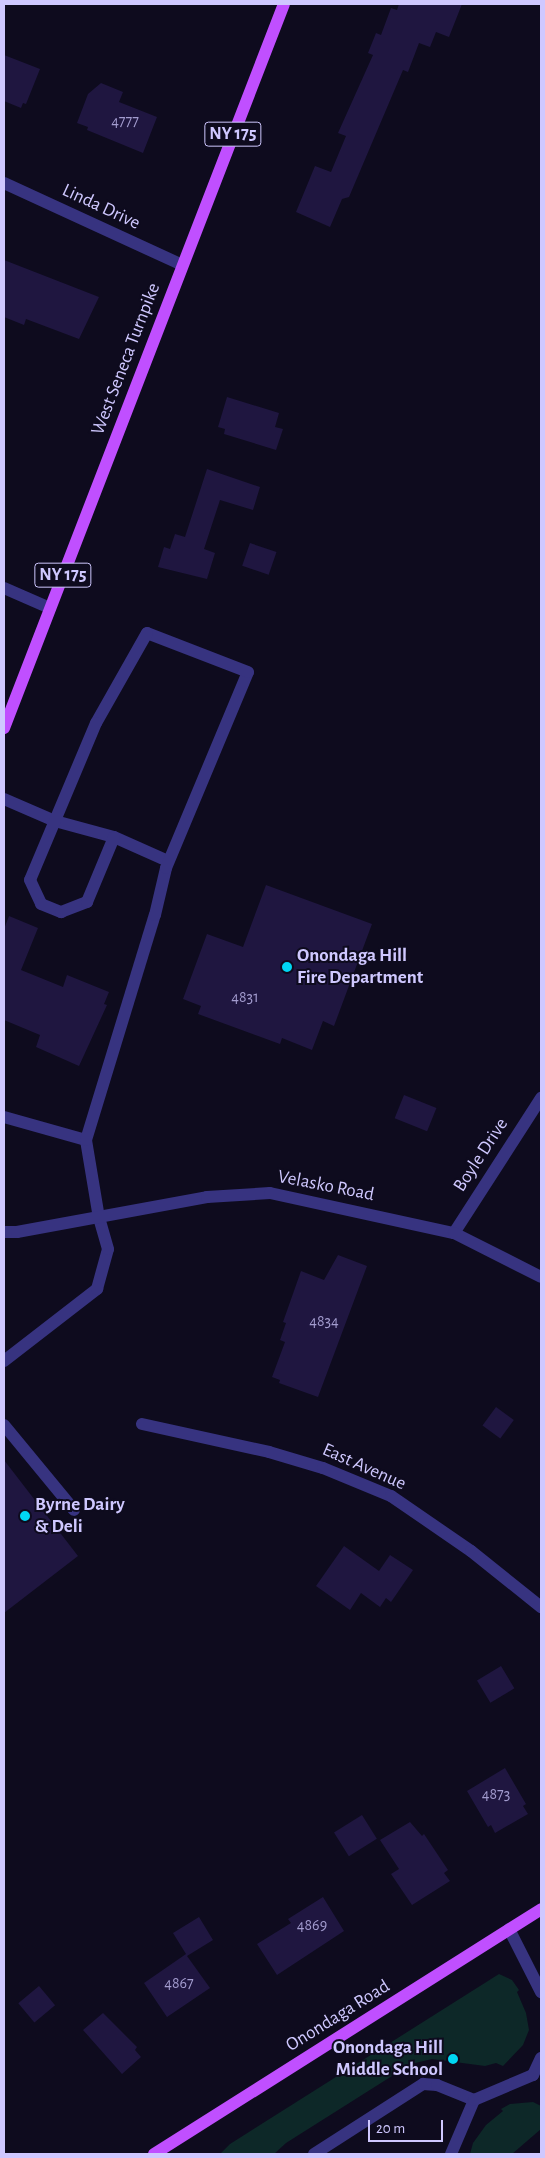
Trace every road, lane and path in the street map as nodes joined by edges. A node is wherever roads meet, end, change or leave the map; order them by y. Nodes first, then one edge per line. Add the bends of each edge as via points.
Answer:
1 (284, 4) edge
2 (4, 183) edge
3 (182, 265) junction
4 (4, 588) edge
5 (50, 608) junction
6 (4, 728) edge
7 (4, 799) edge
8 (55, 821) junction
9 (114, 837) junction
10 (168, 862) junction
11 (541, 1098) edge
12 (4, 1118) edge
13 (86, 1140) junction
14 (99, 1218) junction
15 (4, 1232) edge
16 (454, 1233) junction
17 (541, 1277) edge
18 (4, 1361) edge
19 (142, 1424) dead end
20 (4, 1425) edge
21 (74, 1510) dead end
22 (541, 1607) edge
23 (541, 1909) edge
24 (510, 1929) junction
25 (541, 1992) edge
26 (541, 2058) edge
27 (474, 2100) junction
28 (154, 2154) edge
29 (314, 2154) edge
30 (451, 2154) edge

1 - 3 main road, West Seneca Turnpike / NY 175
2 - 3 street, Linda Drive
3 - 5 main road, West Seneca Turnpike / NY 175
4 - 5 street
5 - 6 main road, West Seneca Turnpike / NY 175
7 - 8 street
8 - 9 street
8 - 9 street via 30,880 41,904 61,912 87,902
8 - 10 street via 96,723 147,633 248,672
9 - 10 street
10 - 13 street
11 - 16 street, Boyle Drive
12 - 13 street
13 - 14 street
14 - 15 street, Velasko Road
14 - 16 street, Velasko Road via 207,1197 270,1193
14 - 18 street via 108,1249 97,1289
16 - 17 street, Velasko Road
19 - 22 street, East Avenue via 269,1452 323,1468 391,1496 471,1552
20 - 21 street
23 - 24 main road, Onondaga Road
24 - 25 street
24 - 28 main road, Onondaga Road
26 - 27 street via 533,2074
27 - 29 street via 436,2085 423,2084
27 - 30 street

